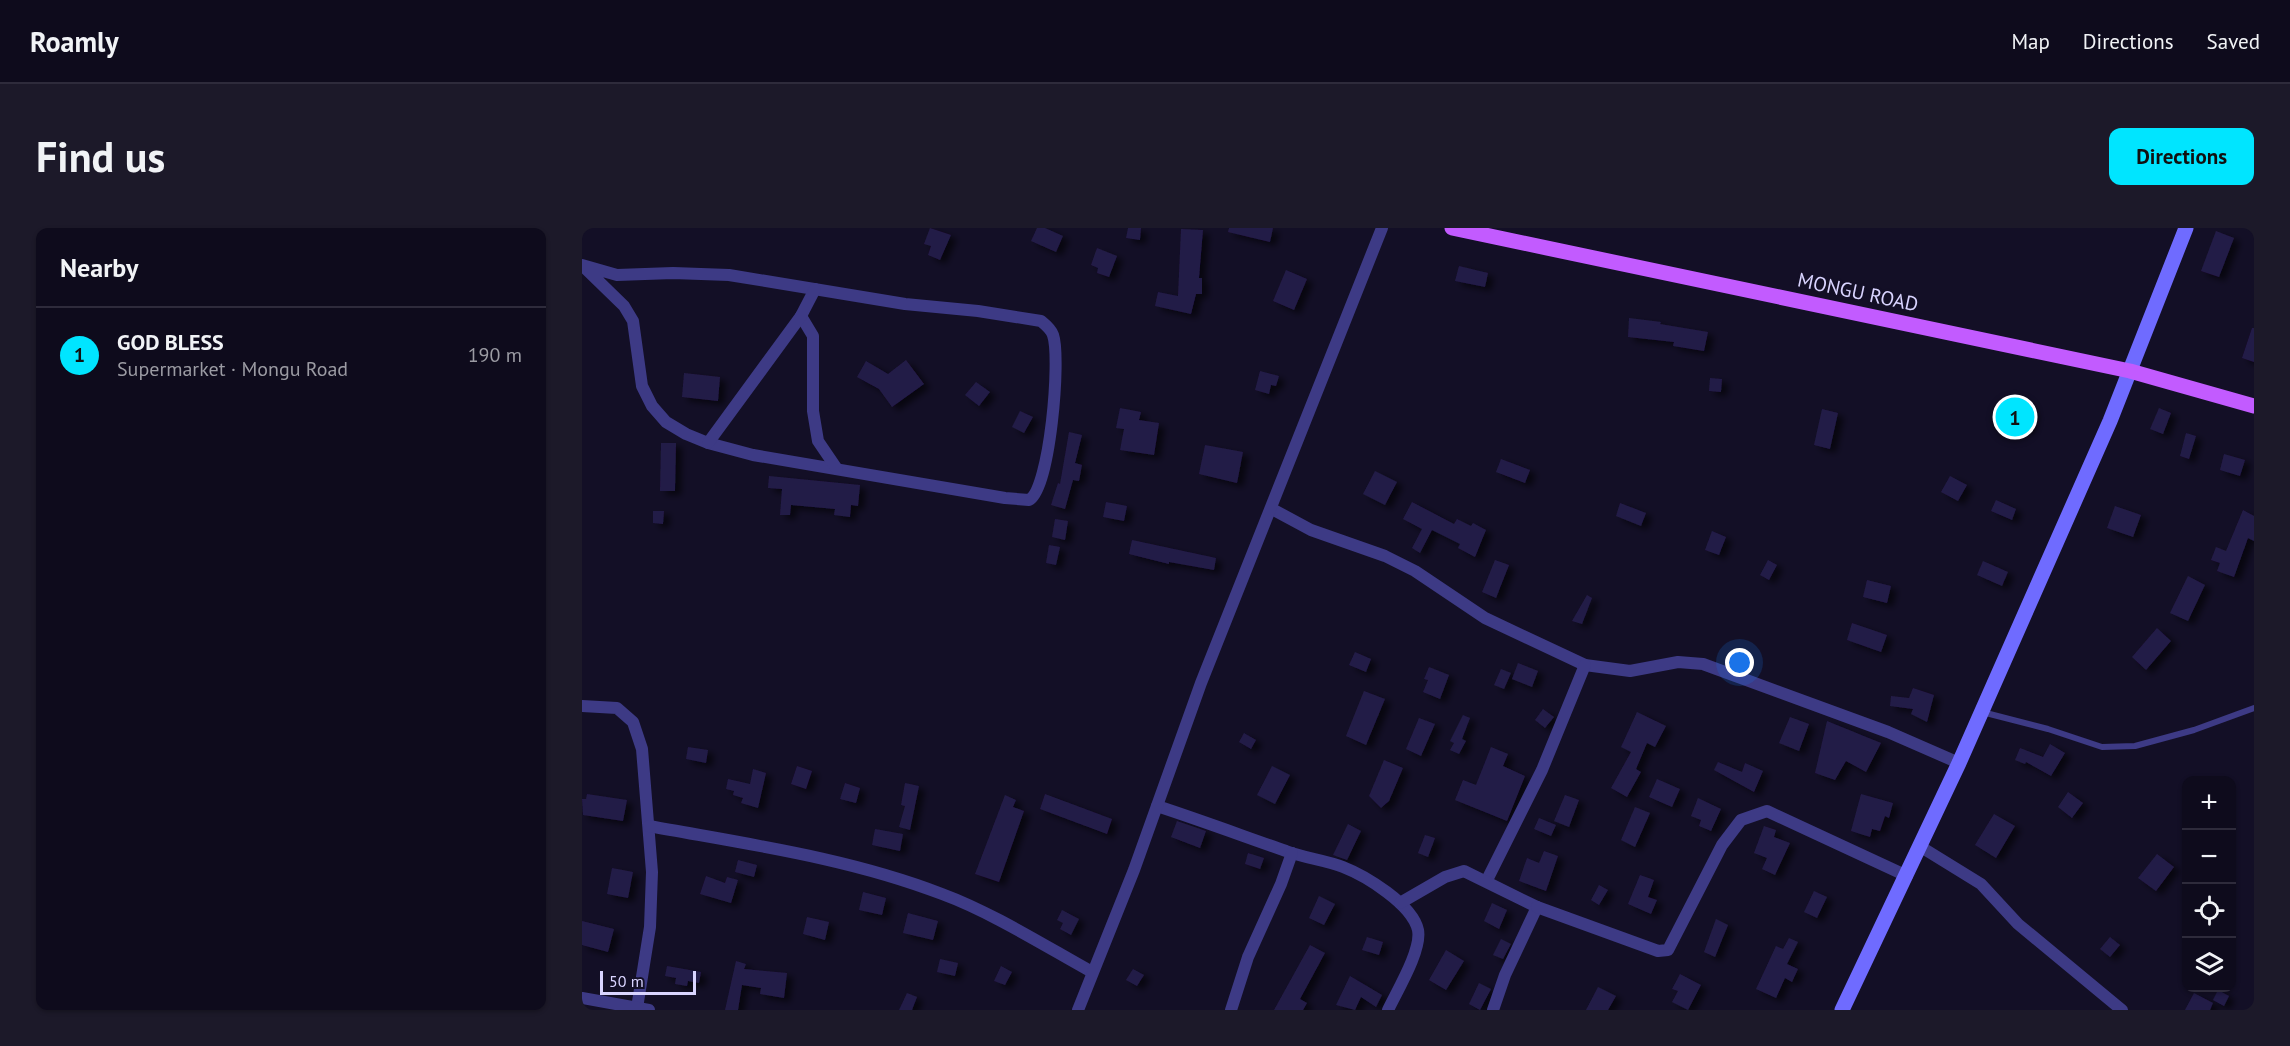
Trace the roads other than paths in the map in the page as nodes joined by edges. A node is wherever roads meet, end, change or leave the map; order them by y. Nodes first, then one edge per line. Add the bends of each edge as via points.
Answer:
1 (1382, 228) edge
2 (1452, 228) edge
3 (2186, 228) edge
4 (582, 266) edge
5 (815, 290) junction
6 (801, 316) junction
7 (2130, 371) junction
8 (2254, 406) edge
9 (708, 443) junction
10 (837, 469) junction
11 (1272, 509) junction
12 (1585, 665) junction
13 (582, 706) edge
14 (2254, 708) edge
15 (1982, 711) junction
16 (1959, 763) junction
17 (1157, 806) junction
18 (649, 826) junction
19 (1921, 847) junction
20 (1292, 854) junction
21 (1907, 876) junction
22 (1487, 880) junction
23 (1400, 903) junction
24 (1537, 907) junction
25 (1092, 972) junction
26 (586, 1002) edge
27 (643, 1009) edge
28 (1078, 1010) edge
29 (1231, 1010) edge
30 (1388, 1010) edge
31 (1493, 1010) edge
32 (1842, 1010) edge
33 (2122, 1010) edge

1 - 11 street
2 - 7 main road, MONGU ROAD
3 - 7 main road
4 - 5 street via 617,275 729,275
4 - 9 street via 624,306 633,321 642,386 652,406 666,422
5 - 6 street
5 - 10 street via 1041,321 1053,335 1056,363 1047,450 1033,498 1005,498
6 - 9 street
6 - 10 street via 813,336 813,411 818,441
7 - 8 main road, MONGU ROAD
7 - 15 main road
9 - 10 street
11 - 12 street via 1311,530 1385,556 1415,571 1485,618
11 - 17 street via 1201,683
12 - 16 street via 1630,671 1678,662 1703,664 1888,732
12 - 22 street via 1542,770
13 - 18 street via 617,708 638,730
14 - 15 lane via 2135,746 2102,747
15 - 16 main road
16 - 19 main road
17 - 20 street
17 - 25 street
18 - 25 street via 906,881 945,894
18 - 27 street via 652,872
19 - 21 main road
19 - 33 street via 1981,884 2018,924
20 - 23 street via 1343,867 1371,881
20 - 29 street via 1248,957
21 - 24 street via 1767,811 1742,820 1731,832 1668,950 1658,951
21 - 32 main road
22 - 23 street via 1464,870 1456,872
22 - 24 street
23 - 30 street via 1413,916 1418,932 1414,952
24 - 31 street
25 - 28 street
26 - 27 street

